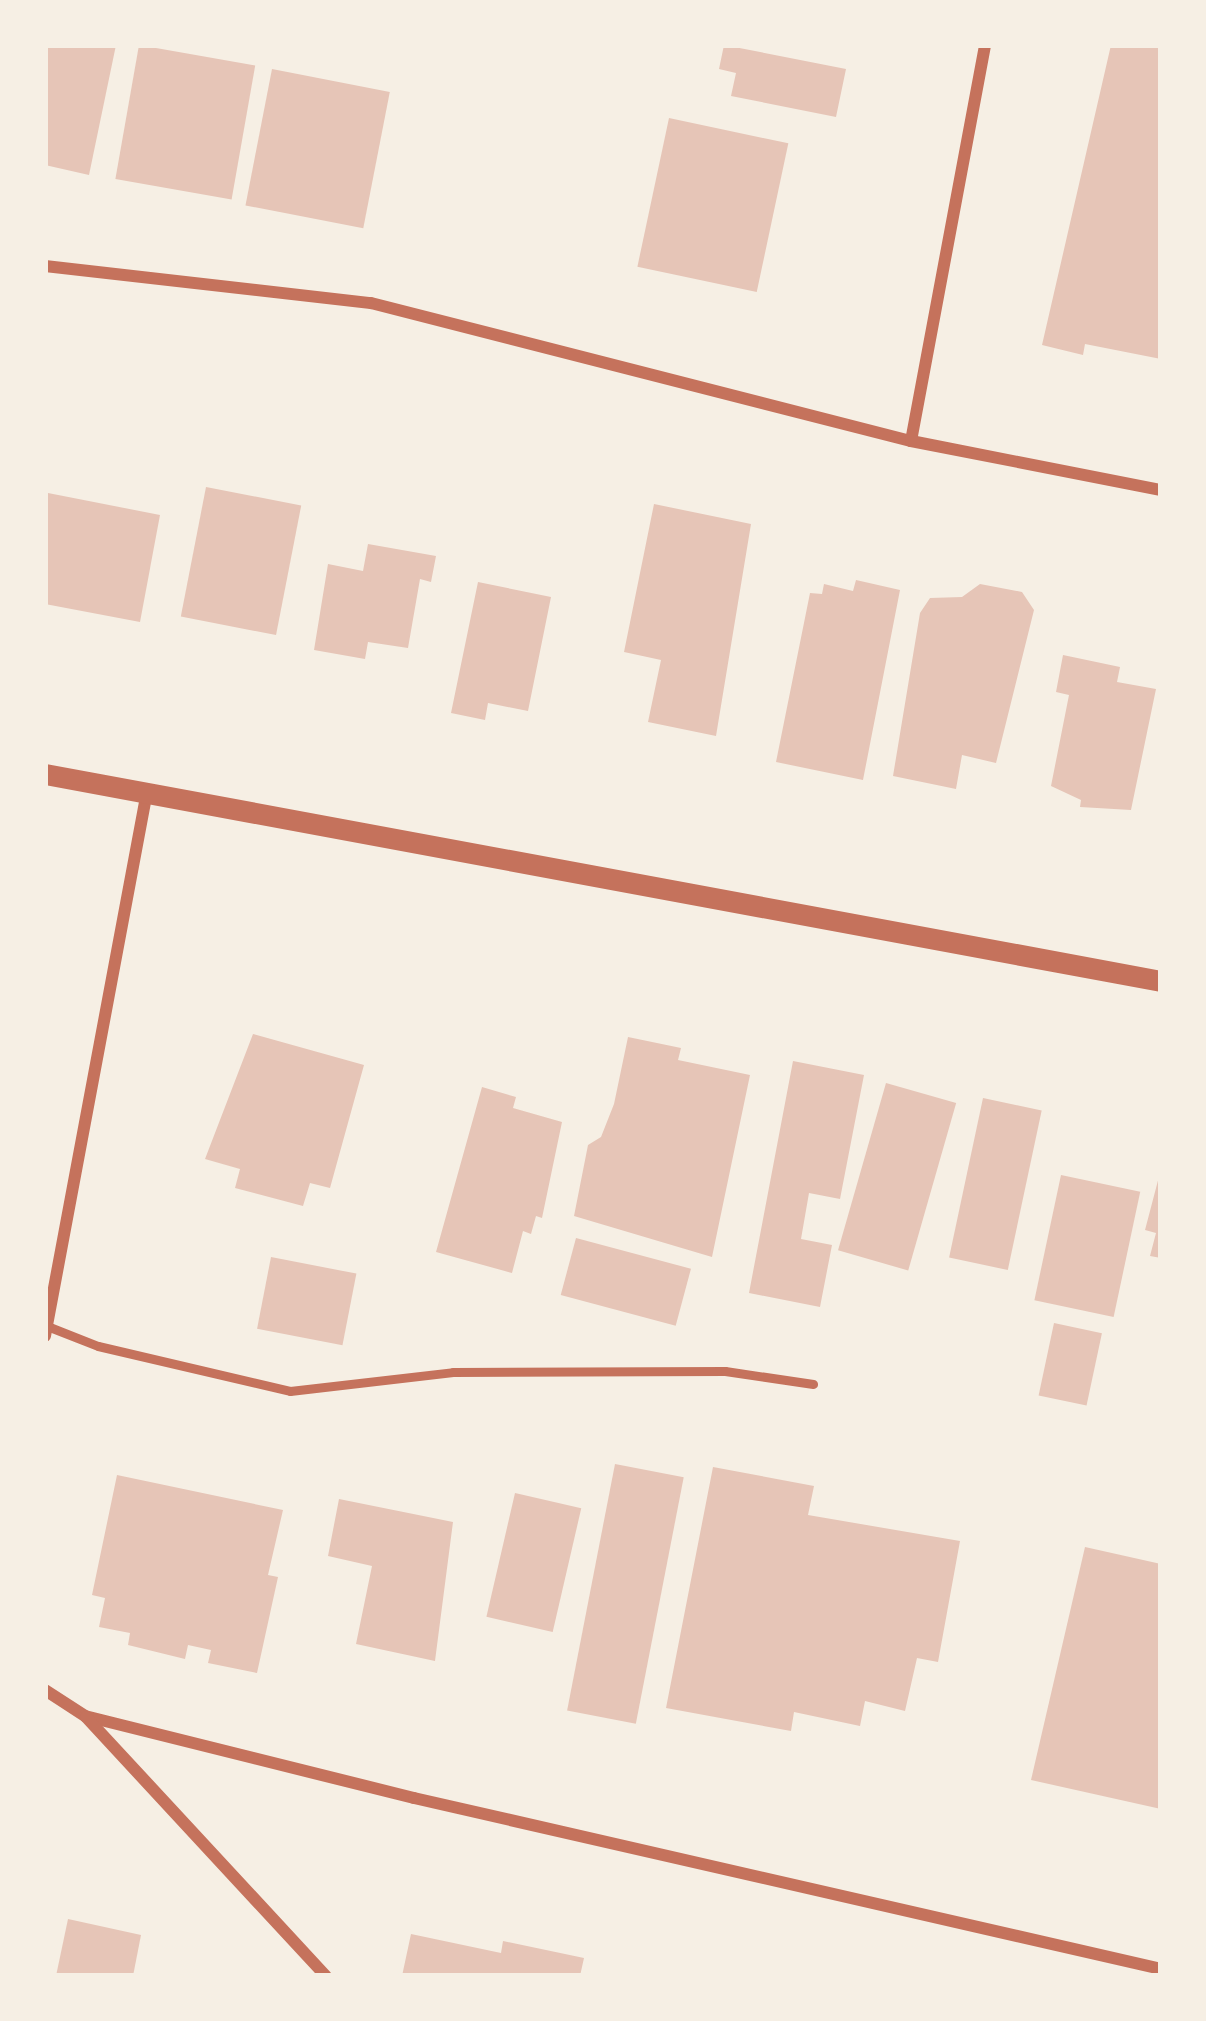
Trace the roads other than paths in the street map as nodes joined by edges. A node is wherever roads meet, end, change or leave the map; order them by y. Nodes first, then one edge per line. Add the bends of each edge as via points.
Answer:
1 (985, 45) edge
2 (45, 266) edge
3 (910, 441) junction
4 (1161, 490) edge
5 (45, 774) edge
6 (146, 797) junction
7 (1161, 981) edge
8 (45, 1227) edge
9 (65, 1231) junction
10 (46, 1331) edge
11 (813, 1384) dead end
12 (45, 1690) edge
13 (85, 1716) junction
14 (1161, 1969) edge
15 (326, 1976) edge

1 - 3 street
2 - 3 street via 371,303
3 - 4 street
5 - 6 street
6 - 7 street
6 - 9 street
8 - 9 street
9 - 10 street
10 - 11 lane via 290,1391 453,1372 725,1372
12 - 13 street
13 - 14 street
13 - 15 street

